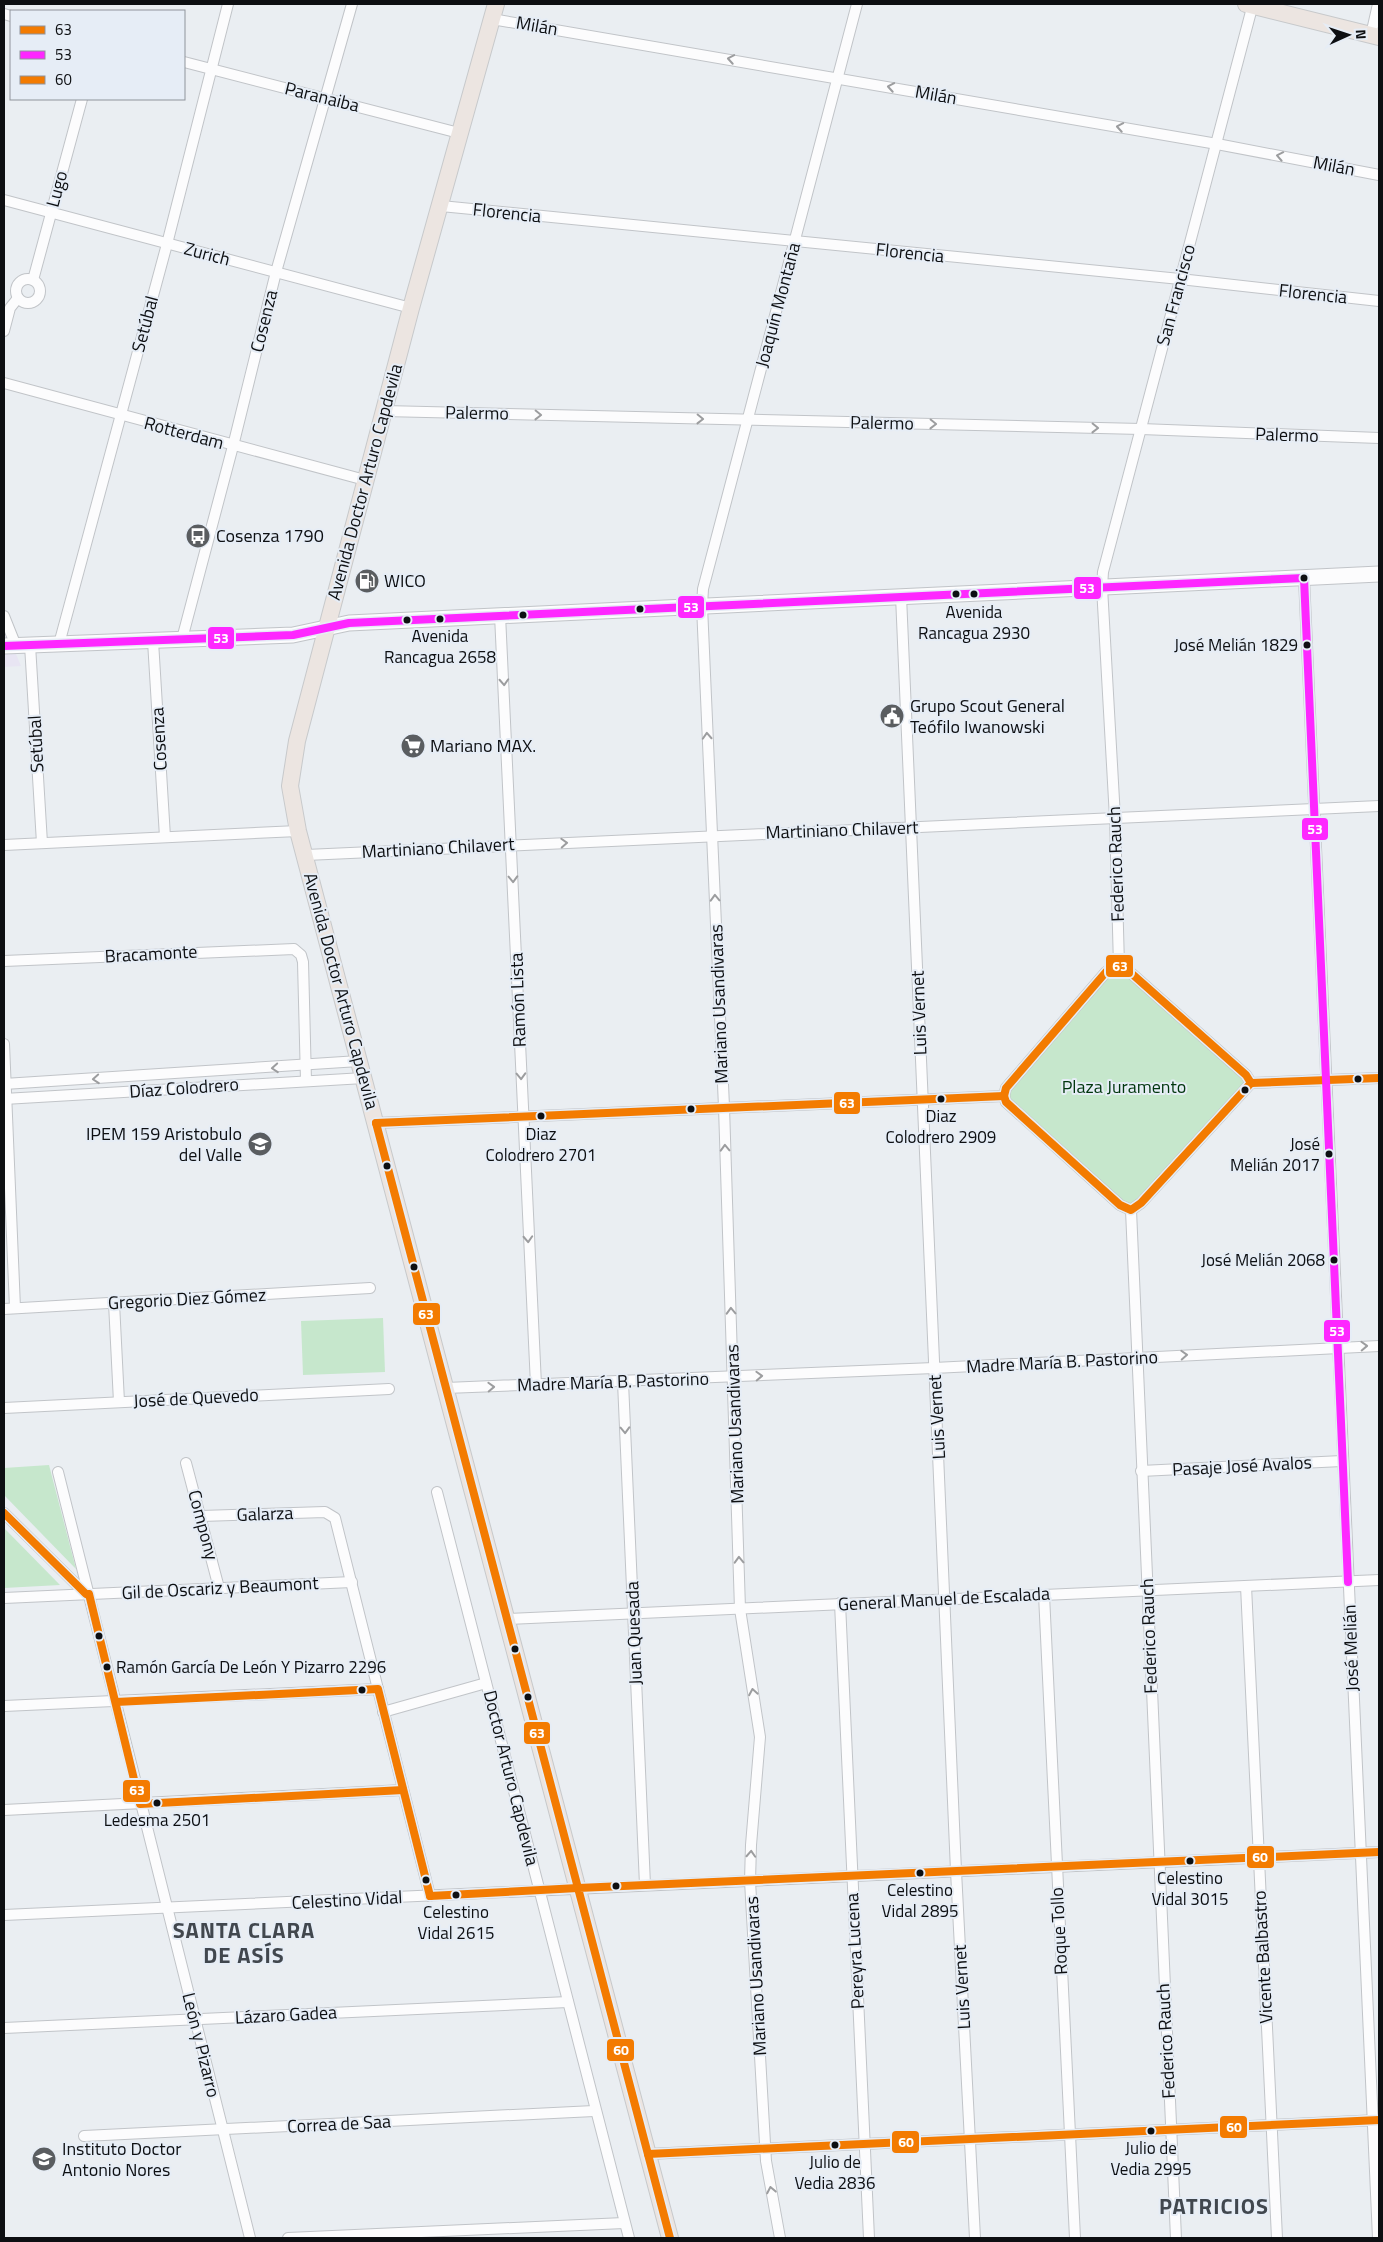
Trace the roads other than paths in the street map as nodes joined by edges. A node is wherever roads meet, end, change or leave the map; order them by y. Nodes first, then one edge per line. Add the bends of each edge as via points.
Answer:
1 (228, 4) edge
2 (352, 4) edge
3 (857, 4) edge
4 (1250, 4) edge
5 (1378, 4) edge
6 (494, 11) edge
7 (1375, 36) edge
8 (185, 62) edge
9 (210, 70) junction
10 (839, 78) junction
11 (324, 98) junction
12 (82, 100) edge
13 (459, 133) junction
14 (1216, 144) junction
15 (1379, 175) edge
16 (4, 200) edge
17 (440, 206) junction
18 (51, 212) junction
19 (795, 241) junction
20 (167, 244) junction
21 (276, 272) junction
22 (1180, 279) junction
23 (33, 280) junction
24 (18, 298) junction
25 (1379, 301) edge
26 (411, 308) junction
27 (4, 331) edge
28 (4, 383) edge
29 (384, 411) junction
30 (121, 416) junction
31 (746, 420) junction
32 (1141, 430) junction
33 (1379, 438) edge
34 (233, 446) junction
35 (365, 480) junction
36 (1379, 574) edge
37 (1304, 578) junction
38 (1102, 587) junction
39 (901, 596) junction
40 (702, 606) junction
41 (500, 615) junction
42 (4, 616) edge
43 (326, 626) junction
44 (182, 639) junction
45 (153, 640) junction
46 (59, 644) junction
47 (17, 646) edge
48 (1379, 806) edge
49 (1315, 809) junction
50 (1115, 818) junction
51 (912, 827) junction
52 (298, 831) junction
53 (712, 836) junction
54 (165, 837) junction
55 (42, 843) junction
56 (4, 845) edge
57 (512, 845) junction
58 (306, 855) junction
59 (4, 961) edge
60 (1119, 966) junction
61 (4, 1044) edge
62 (359, 1061) junction
63 (306, 1066) junction
64 (364, 1078) junction
65 (1379, 1078) edge
66 (306, 1080) junction
67 (1327, 1080) junction
68 (1251, 1083) junction
69 (5, 1084) edge
70 (1004, 1096) junction
71 (923, 1098) junction
72 (5, 1099) edge
73 (724, 1107) junction
74 (522, 1116) junction
75 (376, 1123) junction
76 (1130, 1210) junction
77 (370, 1288) dead end
78 (114, 1303) junction
79 (15, 1308) junction
80 (4, 1309) edge
81 (1379, 1346) edge
82 (1338, 1347) junction
83 (1136, 1358) junction
84 (934, 1368) junction
85 (733, 1377) junction
86 (623, 1382) junction
87 (536, 1385) junction
88 (446, 1388) junction
89 (389, 1389) dead end
90 (120, 1402) junction
91 (4, 1408) edge
92 (1342, 1461) junction
93 (186, 1463) dead end
94 (1141, 1471) junction
95 (58, 1472) dead end
96 (437, 1492) dead end
97 (4, 1513) edge
98 (201, 1516) junction
99 (1379, 1580) edge
100 (352, 1582) junction
101 (1348, 1582) junction
102 (1246, 1586) junction
103 (219, 1588) junction
104 (1147, 1590) junction
105 (87, 1594) junction
106 (1044, 1594) junction
107 (4, 1598) edge
108 (946, 1598) junction
109 (840, 1603) junction
110 (740, 1609) junction
111 (633, 1614) junction
112 (508, 1619) junction
113 (486, 1683) junction
114 (378, 1689) junction
115 (116, 1702) junction
116 (4, 1706) edge
117 (383, 1712) junction
118 (403, 1790) junction
119 (140, 1804) junction
120 (4, 1810) edge
121 (1359, 1852) junction
122 (1379, 1852) edge
123 (1258, 1857) junction
124 (1158, 1862) junction
125 (1056, 1866) junction
126 (956, 1871) junction
127 (851, 1875) junction
128 (750, 1881) junction
129 (645, 1885) junction
130 (578, 1888) junction
131 (540, 1890) junction
132 (430, 1896) junction
133 (166, 1908) junction
134 (4, 1915) edge
135 (568, 2002) junction
136 (194, 2020) junction
137 (4, 2028) edge
138 (594, 2111) junction
139 (1375, 2120) edge
140 (1270, 2125) junction
141 (223, 2130) junction
142 (1170, 2131) junction
143 (1069, 2135) junction
144 (84, 2136) dead end
145 (970, 2140) junction
146 (864, 2144) junction
147 (765, 2148) junction
148 (648, 2154) junction
149 (624, 2223) junction
150 (250, 2238) edge
151 (288, 2238) edge
152 (629, 2238) edge
153 (670, 2238) edge
154 (780, 2238) edge
155 (869, 2238) edge
156 (975, 2238) edge
157 (1075, 2238) edge
158 (1176, 2238) edge
159 (1277, 2238) edge
160 (1378, 2238) edge

1 - 9 street, Setúbal
2 - 11 street, Cosenza
3 - 10 street, Joaquín Montaña
4 - 7 main road
4 - 14 street, San Francisco
5 - 7 street
10 -> 6 street, Milán
6 - 13 main road, Avenida Doctor Arturo Capdevila
8 - 9 street, Paranaiba
9 - 11 street, Paranaiba
9 - 20 street, Setúbal
14 -> 10 street, Milán
10 - 19 street, Joaquín Montaña
11 - 13 street, Paranaiba
11 - 21 street, Cosenza
12 - 18 street, Lugo
13 - 17 main road, Avenida Doctor Arturo Capdevila
15 -> 14 street, Milán
14 - 22 street, San Francisco
16 - 18 street, Zurich
17 - 19 street, Florencia
17 - 26 main road, Avenida Doctor Arturo Capdevila
18 - 20 street, Zurich
18 - 23 street, Lugo
19 - 22 street, Florencia
19 - 31 street, Joaquín Montaña
20 - 21 street, Zurich
20 - 30 street, Setúbal
21 - 26 street, Zurich
21 - 34 street, Cosenza
22 - 25 street, Florencia
22 - 32 street, San Francisco
23 - 24 street via 25,279 18,283
23 - 24 street, Lugo via 39,289 38,296 28,302
24 - 27 street via 10,308
26 - 29 main road, Avenida Doctor Arturo Capdevila
28 - 30 street, Rotterdam
29 -> 31 street, Palermo
29 - 35 main road, Avenida Doctor Arturo Capdevila
30 - 34 street, Rotterdam
30 - 46 street, Setúbal
31 -> 32 street, Palermo
31 - 40 street, Joaquín Montaña via 703,589
32 - 33 street, Palermo
32 - 38 street, San Francisco via 1104,568
34 - 35 street, Rotterdam
34 - 44 street, Cosenza
35 - 43 main road, Avenida Doctor Arturo Capdevila
36 - 37 main road
37 - 38 main road
37 - 49 street, José Melián
38 - 39 main road
38 - 50 street, Federico Rauch
39 - 40 main road
39 - 51 street, Luis Vernet
40 - 41 main road
53 -> 40 street, Mariano Usandivaras
41 - 43 main road
41 -> 57 street, Ramón Lista
42 - 47 street, Setúbal
43 - 44 main road via 294,635
43 - 52 main road, Avenida Doctor Arturo Capdevila via 291,774
44 - 45 main road
45 - 46 main road
45 - 54 street, Cosenza
46 - 47 main road
47 - 55 street, Setúbal
48 - 49 street, Martiniano Chilavert
49 - 50 street, Martiniano Chilavert
49 - 67 street, José Melián
50 - 51 street, Martiniano Chilavert
50 - 60 street, Federico Rauch
51 - 53 street, Martiniano Chilavert
51 - 71 street, Luis Vernet
52 - 54 street
52 - 58 main road, Avenida Doctor Arturo Capdevila
57 -> 53 street, Martiniano Chilavert
73 -> 53 street, Mariano Usandivaras
54 - 55 street
55 - 56 street
57 - 58 street, Martiniano Chilavert
57 -> 74 street, Ramón Lista
58 - 62 main road, Avenida Doctor Arturo Capdevila
59 - 63 street, Bracamonte via 288,948 298,952 303,962
60 - 68 street via 1131,973 1246,1075
60 - 70 street via 1106,972 1006,1088
61 - 69 street
62 - 63 street, Díaz Colodrero
62 - 64 main road, Avenida Doctor Arturo Capdevila
63 - 66 street
63 -> 69 street, Díaz Colodrero
64 - 66 street, Díaz Colodrero
64 - 75 main road, Avenida Doctor Arturo Capdevila
65 - 67 street
66 - 72 street, Díaz Colodrero
67 - 68 street
67 - 82 street, José Melián
68 - 76 street via 1142,1204
69 - 72 street
70 - 71 street
70 - 76 street via 1006,1102 1120,1205
71 - 73 street
71 - 84 street, Luis Vernet
72 - 79 street
73 - 74 street
85 -> 73 street, Mariano Usandivaras
74 - 75 street
74 -> 87 street, Ramón Lista
75 - 88 main road, Avenida Doctor Arturo Capdevila
76 - 83 street, Federico Rauch
77 - 78 street, Gregorio Diez Gómez
78 - 79 street, Gregorio Diez Gómez
78 - 90 street
79 - 80 street, Gregorio Diez Gómez
82 -> 81 street, Madre María B. Pastorino
83 -> 82 street, Madre María B. Pastorino
82 - 92 street, José Melián
83 - 84 street, Madre María B. Pastorino
83 - 94 street, Federico Rauch
85 -> 84 street, Madre María B. Pastorino
84 - 108 street, Luis Vernet
85 - 86 street, Madre María B. Pastorino
110 -> 85 street, Mariano Usandivaras
86 - 87 street, Madre María B. Pastorino
86 -> 111 street, Juan Quesada
88 -> 87 street, Madre María B. Pastorino
88 - 112 main road, Avenida Doctor Arturo Capdevila
89 - 90 street, José de Quevedo
90 - 91 street, José de Quevedo
92 - 94 street, Pasaje José Avalos
92 - 101 street, José Melián
93 - 98 street, Compony
94 - 104 street, Federico Rauch
95 - 105 street, León y Pizarro
96 - 113 street, Doctor Arturo Capdevila
97 - 105 street
98 - 100 street, Galarza via 330,1513 335,1518
98 - 103 street, Compony
99 - 101 street, General Manuel de Escalada
100 - 103 street, Gil de Oscariz y Beaumont
100 - 114 street
101 - 102 street, General Manuel de Escalada
101 - 121 street, José Melián
102 - 104 street, General Manuel de Escalada
102 - 123 street, Vicente Balbastro
103 - 105 street, Gil de Oscariz y Beaumont
104 - 106 street, General Manuel de Escalada
104 - 124 street, Federico Rauch
105 - 107 street, Gil de Oscariz y Beaumont
105 - 115 street, León y Pizarro
106 - 108 street, General Manuel de Escalada
106 - 125 street, Roque Tollo
108 - 109 street, General Manuel de Escalada
108 - 126 street, Luis Vernet
109 - 110 street, General Manuel de Escalada
109 - 127 street, Pereyra Lucena
110 - 111 street, General Manuel de Escalada
128 -> 110 street, Mariano Usandivaras via 760,1737
111 - 112 street, General Manuel de Escalada
111 - 129 street, Juan Quesada
112 - 130 main road, Avenida Doctor Arturo Capdevila
113 - 117 street
113 - 131 street, Doctor Arturo Capdevila
114 - 115 street
114 - 117 street
115 - 116 street
115 - 119 street, León y Pizarro
117 - 118 street
118 - 119 street
118 - 132 street
119 - 120 street
119 - 133 street, León y Pizarro
121 - 122 street, Celestino Vidal
121 - 123 street, Celestino Vidal
121 - 139 street, José Melián
123 - 124 street, Celestino Vidal
123 - 140 street, Vicente Balbastro
124 - 125 street, Celestino Vidal
124 - 142 street, Federico Rauch
125 - 126 street, Celestino Vidal
125 - 143 street, Roque Tollo
126 - 127 street, Celestino Vidal
126 - 145 street, Luis Vernet
127 - 128 street, Celestino Vidal
127 - 146 street, Pereyra Lucena
128 - 129 street, Celestino Vidal
128 - 147 street, Mariano Usandivaras
129 - 130 street, Celestino Vidal
130 - 131 street, Celestino Vidal
130 - 148 main road, Avenida Doctor Arturo Capdevila
131 - 132 street, Celestino Vidal
131 - 135 street, Doctor Arturo Capdevila
132 - 133 street, Celestino Vidal
133 - 134 street, Celestino Vidal
133 - 136 street, León y Pizarro
135 - 136 street, Lázaro Gadea
135 - 138 street, Doctor Arturo Capdevila
136 - 137 street, Lázaro Gadea
136 - 141 street, León y Pizarro
138 - 141 street, Correa de Saa
138 - 149 street, Doctor Arturo Capdevila
139 - 140 street
139 - 160 street, José Melián
140 - 142 street
140 - 159 street, Vicente Balbastro
141 - 144 street, Correa de Saa
141 - 150 street, León y Pizarro
142 - 143 street
142 - 158 street, Federico Rauch
143 - 145 street
143 - 157 street, Roque Tollo
145 - 146 street
145 - 156 street, Luis Vernet
146 - 147 street
146 - 155 street, Pereyra Lucena
147 - 148 street
154 -> 147 street, Mariano Usandivaras
148 - 153 main road, Avenida Doctor Arturo Capdevila
149 - 151 street
149 - 152 street, Doctor Arturo Capdevila

